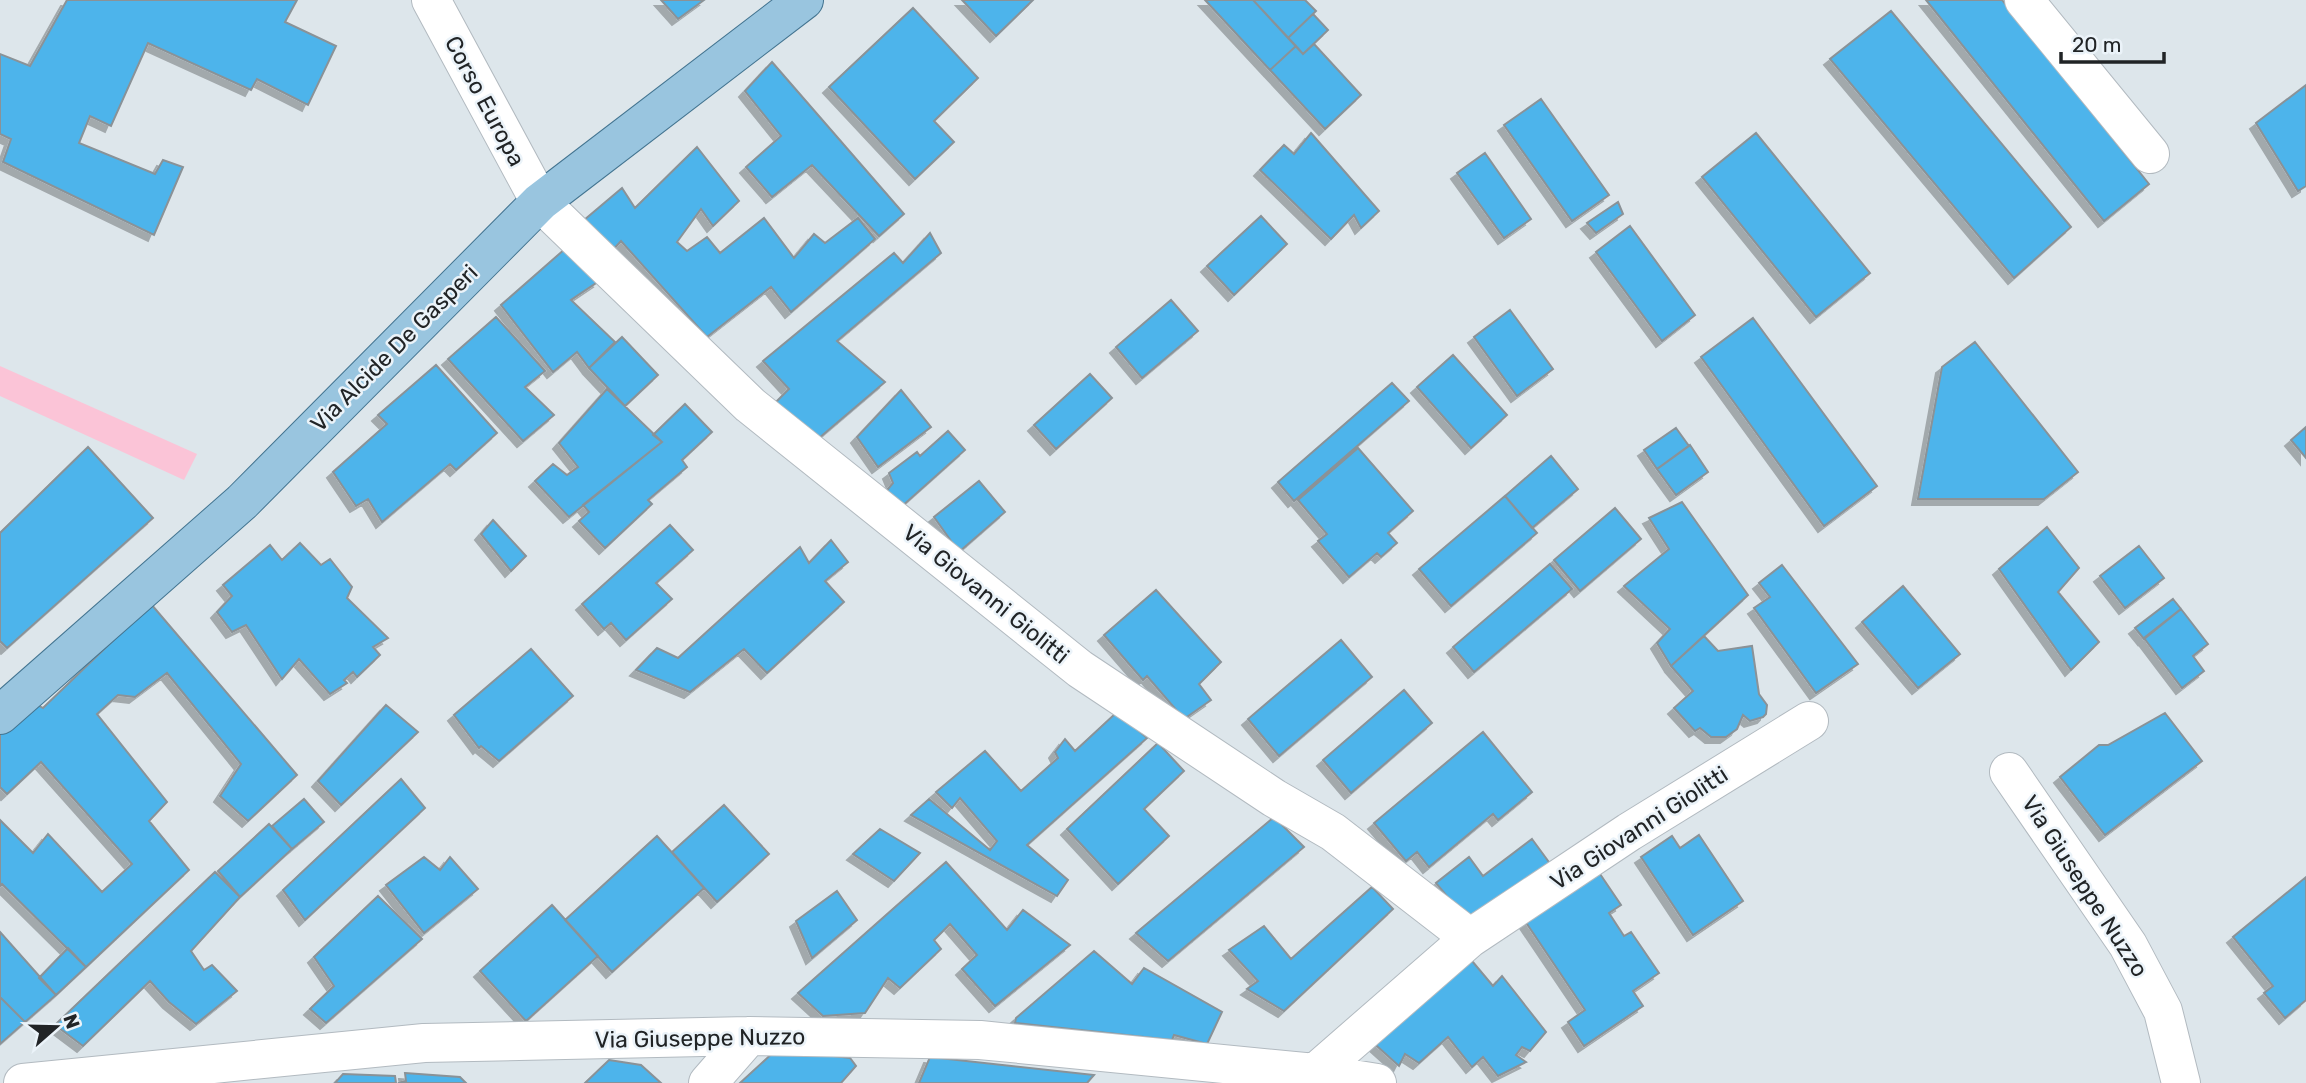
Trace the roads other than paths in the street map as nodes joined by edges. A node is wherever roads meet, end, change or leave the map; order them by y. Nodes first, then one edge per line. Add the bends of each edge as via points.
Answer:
1 (431, 0) edge
2 (803, 0) edge
3 (2024, 0) edge
4 (2150, 154) dead end
5 (540, 202) junction
6 (0, 715) edge
7 (1808, 721) dead end
8 (2009, 772) dead end
9 (1470, 938) junction
10 (749, 1036) junction
11 (1315, 1073) junction
12 (1364, 1082) edge
13 (23, 1083) edge
14 (708, 1083) edge
15 (2181, 1083) edge

1 - 5 street, Corso Europa
2 - 5 main road, Via Alcide De Gasperi
3 - 4 street
5 - 6 main road, Via Alcide De Gasperi via 242,502
5 - 9 street, Via Giovanni Giolitti via 750,405 1080,669 1333,832
7 - 9 street, Via Giovanni Giolitti
8 - 15 street, Via Giuseppe Nuzzo via 2128,945 2163,1011
9 - 11 street, Via Giovanni Giolitti
10 - 11 street, Via Giuseppe Nuzzo via 980,1040
10 - 13 street, Via Giuseppe Nuzzo via 424,1043
10 - 14 street
11 - 12 street, Via Giuseppe Nuzzo

